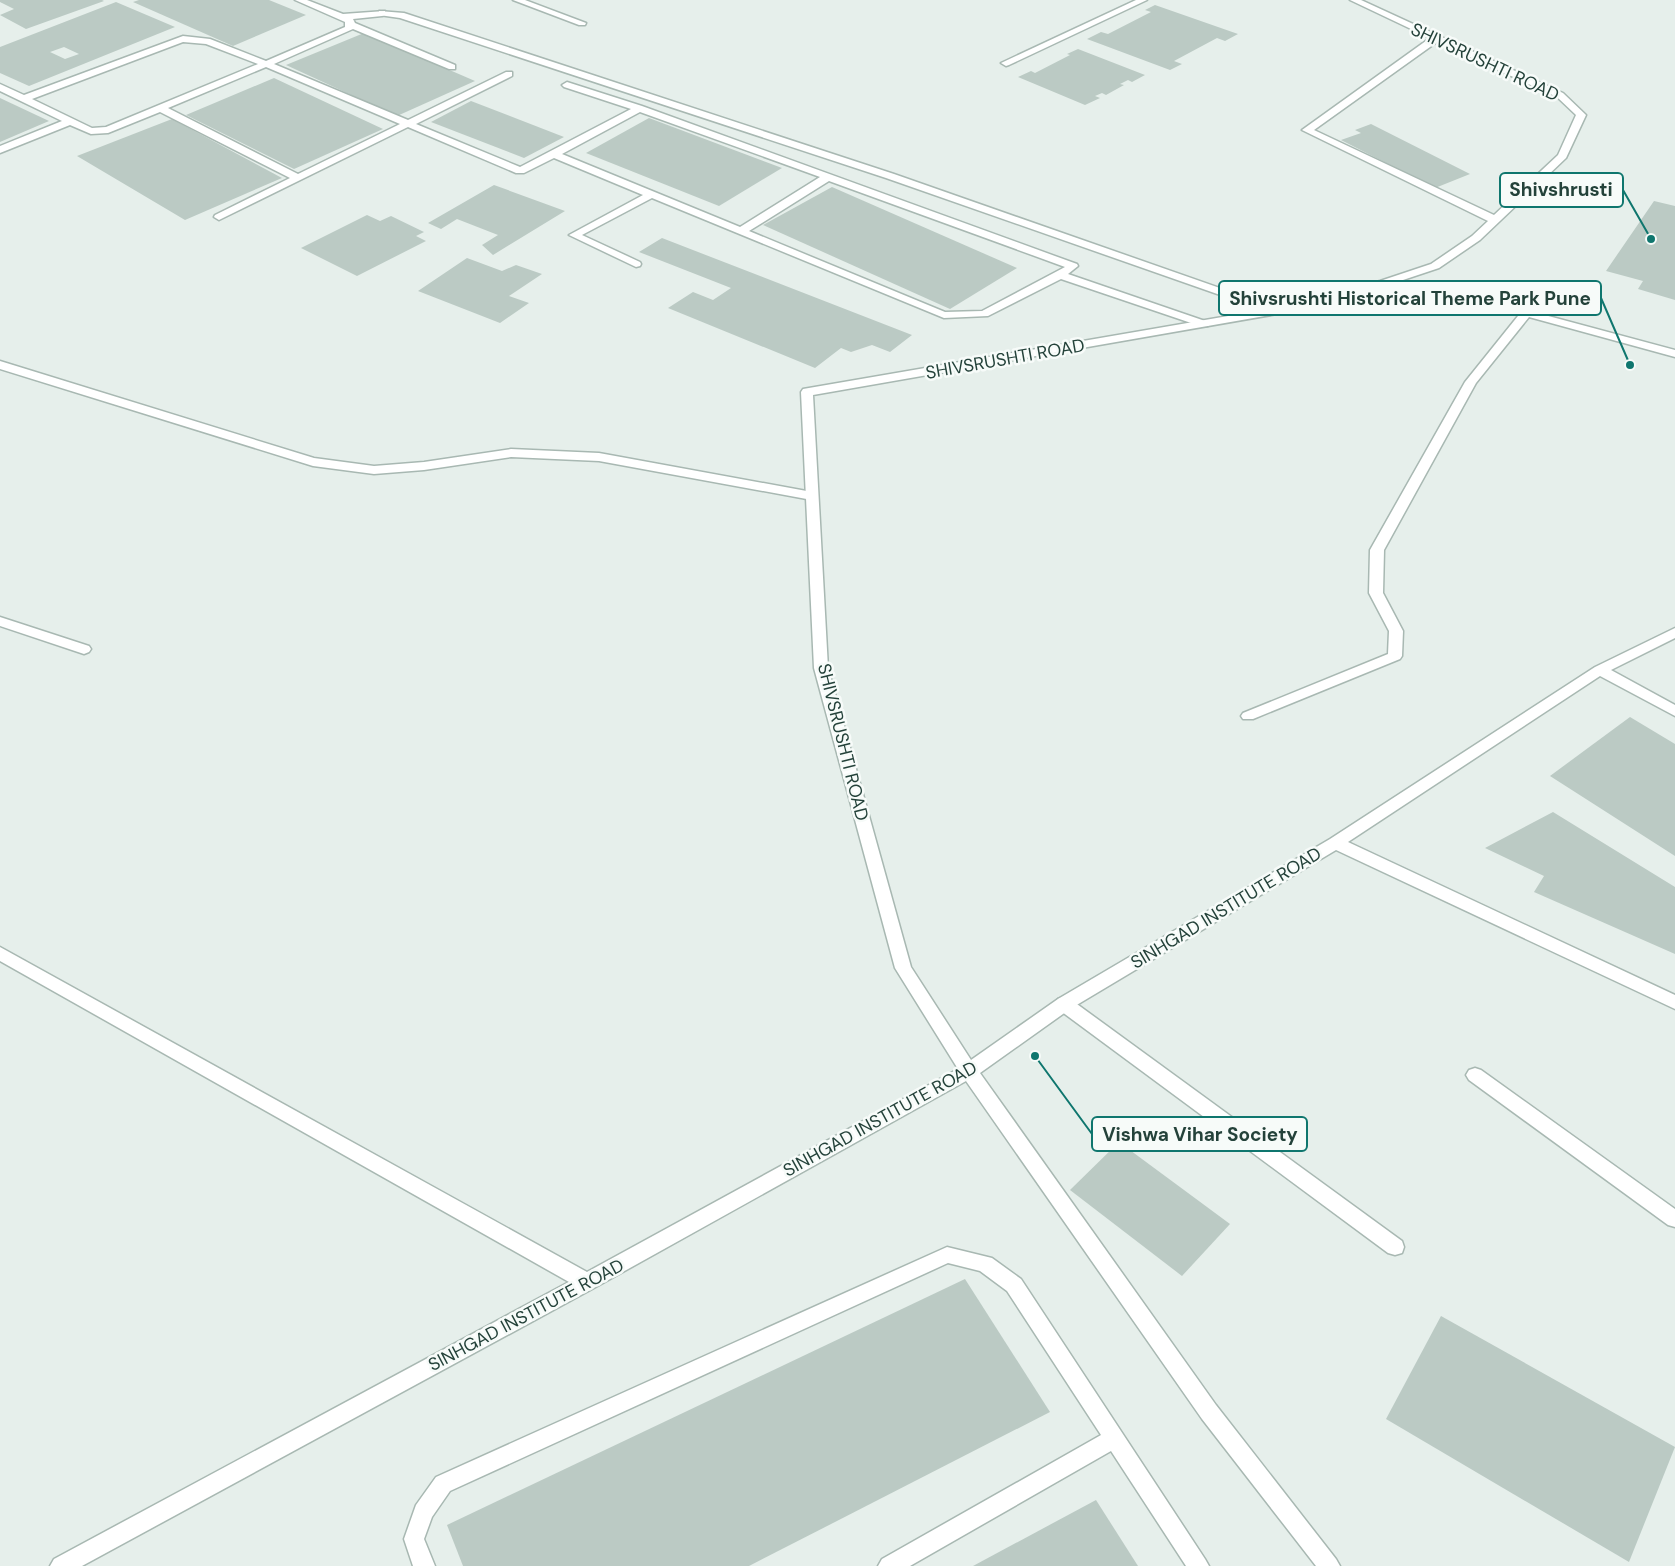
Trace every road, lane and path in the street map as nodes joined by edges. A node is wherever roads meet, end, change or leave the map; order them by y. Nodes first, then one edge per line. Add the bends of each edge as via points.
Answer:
1 (299, 0) edge
2 (517, 0) edge
3 (1143, 0) edge
4 (1354, 0) edge
5 (342, 18) junction
6 (582, 23) dead end
7 (351, 25) junction
8 (1436, 38) junction
9 (1006, 63) dead end
10 (266, 64) junction
11 (452, 66) dead end
12 (509, 74) dead end
13 (567, 85) dead end
14 (0, 88) edge
15 (24, 99) junction
16 (160, 108) junction
17 (639, 108) junction
18 (70, 121) junction
19 (408, 124) junction
20 (0, 150) edge
21 (554, 154) junction
22 (828, 177) junction
23 (298, 178) junction
24 (652, 194) junction
25 (219, 217) dead end
26 (1495, 220) junction
27 (741, 231) junction
28 (636, 264) dead end
29 (1060, 275) junction
30 (1278, 312) junction
31 (1204, 324) junction
32 (1675, 354) edge
33 (0, 365) edge
34 (812, 496) junction
35 (0, 621) edge
36 (1675, 632) edge
37 (84, 649) dead end
38 (1600, 670) junction
39 (1675, 711) edge
40 (1248, 716) dead end
41 (1335, 843) junction
42 (0, 953) edge
43 (1675, 1002) edge
44 (1064, 1004) junction
45 (969, 1071) junction
46 (1475, 1075) dead end
47 (1675, 1218) edge
48 (1394, 1247) dead end
49 (587, 1282) junction
50 (1114, 1438) junction
51 (61, 1566) edge
52 (424, 1566) edge
53 (889, 1566) edge
54 (1198, 1566) edge
55 (1329, 1566) edge

1 - 5 street
2 - 6 street
3 - 9 street
4 - 8 street, SHIVSRUSHTI ROAD
5 - 7 street via 349,20
5 - 30 street via 382,13 410,18 890,176
7 - 10 street
7 - 11 street
8 - 26 street, SHIVSRUSHTI ROAD via 1560,95 1581,115 1562,156
8 - 26 street via 1307,130
10 - 15 street via 207,41 183,39
10 - 16 street
10 - 19 street
12 - 19 street
13 - 17 street
14 - 15 street
15 - 18 street
16 - 18 street via 108,130 91,130
16 - 23 street
17 - 21 street
17 - 22 street
18 - 20 street
19 - 21 street via 520,171
19 - 23 street
21 - 24 street
22 - 27 street
22 - 29 street via 1073,266
23 - 25 street
24 - 27 street
24 - 28 street via 574,235
26 - 30 street, SHIVSRUSHTI ROAD via 1476,238 1435,266
27 - 29 street via 944,315 984,314
29 - 31 street
30 - 31 street, SHIVSRUSHTI ROAD
31 - 34 street, SHIVSRUSHTI ROAD via 807,392
32 - 40 street via 1526,313 1471,382 1377,550 1376,593 1396,631 1395,656
33 - 34 street via 314,462 374,470 511,453 599,457
34 - 45 street, SHIVSRUSHTI ROAD via 822,668 834,715 904,968
35 - 37 street
36 - 38 street, SINHGAD INSTITUTE ROAD
38 - 39 street
38 - 41 street, SINHGAD INSTITUTE ROAD
41 - 43 street
41 - 44 street, SINHGAD INSTITUTE ROAD
42 - 49 street
44 - 45 street, SINHGAD INSTITUTE ROAD
44 - 48 street
45 - 49 street, SINHGAD INSTITUTE ROAD
45 - 55 street, SHIVSRUSHTI ROAD via 1209,1412
46 - 47 street
49 - 51 street, SINHGAD INSTITUTE ROAD
50 - 52 street via 1014,1285 985,1264 947,1254 443,1484 422,1512 414,1539
50 - 53 street
50 - 54 street

